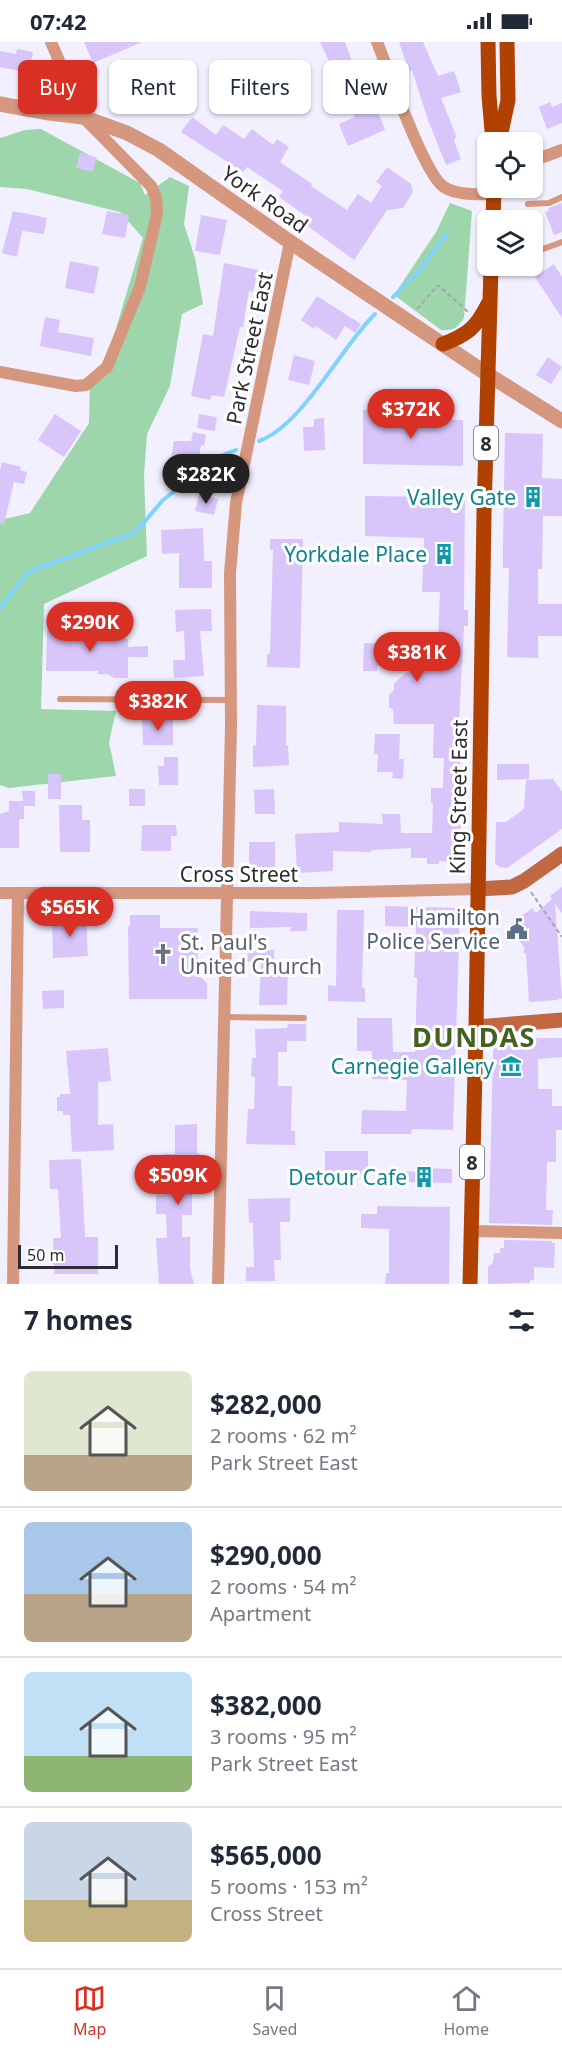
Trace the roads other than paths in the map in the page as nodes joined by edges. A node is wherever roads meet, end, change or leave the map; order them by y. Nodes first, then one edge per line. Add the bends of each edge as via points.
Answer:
1 (51, 42) edge
2 (377, 42) edge
3 (488, 42) edge
4 (507, 42) edge
5 (0, 104) edge
6 (83, 117) junction
7 (493, 132) edge
8 (501, 132) edge
9 (562, 150) edge
10 (543, 157) edge
11 (477, 191) edge
12 (562, 197) edge
13 (528, 204) dead end
14 (290, 242) junction
15 (562, 242) edge
16 (543, 249) edge
17 (491, 276) edge
18 (490, 299) junction
19 (442, 344) junction
20 (0, 372) edge
21 (487, 374) junction
22 (562, 421) edge
23 (60, 699) dead end
24 (230, 700) junction
25 (562, 854) edge
26 (478, 889) junction
27 (0, 893) edge
28 (18, 893) junction
29 (226, 893) junction
30 (223, 1017) junction
31 (304, 1018) dead end
32 (562, 1020) edge
33 (476, 1027) junction
34 (470, 1231) junction
35 (562, 1233) edge
36 (13, 1284) edge
37 (218, 1284) edge
38 (470, 1284) edge

1 - 6 street
2 - 11 street via 431,172 445,188
3 - 7 main road
4 - 8 main road via 508,100
5 - 6 street, York Road
6 - 14 street, York Road via 159,150
6 - 20 street via 151,186 156,197 140,287 107,367 86,385 64,385
9 - 10 street
12 - 13 lane via 549,203
14 - 19 street, York Road
14 - 24 street, Park Street East via 236,503 230,573
15 - 16 lane
17 - 18 main road, 8
18 - 19 main road via 478,322 464,336
18 - 21 main road, 8
19 - 21 street, York Road
21 - 22 street, York Road
21 - 26 main road, King Street East / 8
23 - 24 lane
24 - 29 street, Park Street East
25 - 26 main road via 512,887
26 - 29 street, Cross Street
26 - 33 main road, King Street East / 8
27 - 28 street, Cross Street
28 - 29 street, Cross Street
28 - 36 street
29 - 30 street, Park Street East
30 - 31 lane
30 - 37 street, Park Street East
32 - 33 main road
33 - 34 main road, 8
34 - 35 street
34 - 38 main road, 8

